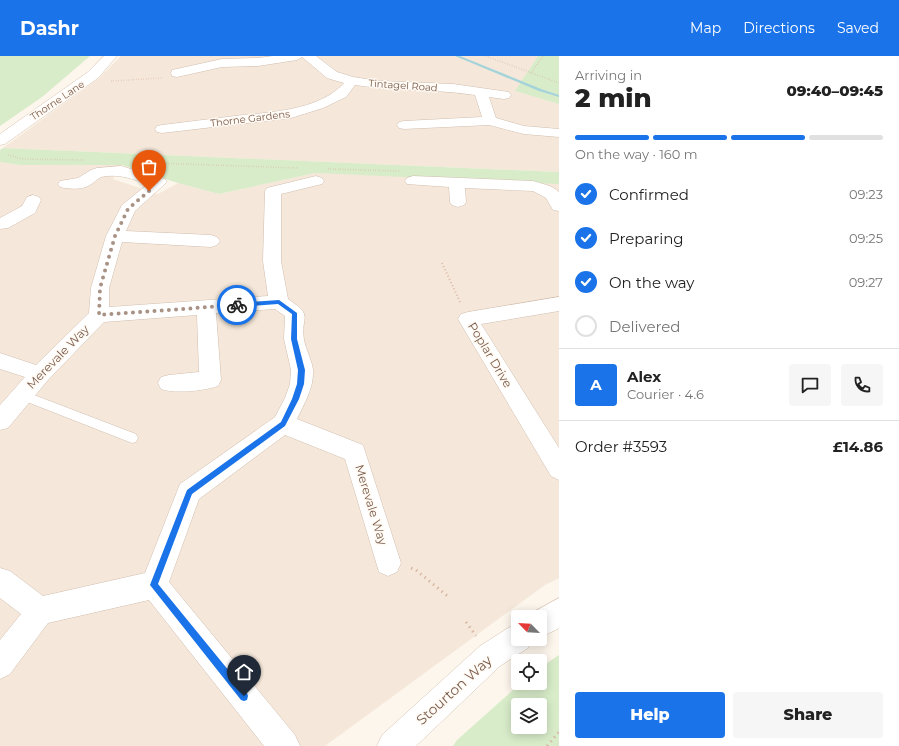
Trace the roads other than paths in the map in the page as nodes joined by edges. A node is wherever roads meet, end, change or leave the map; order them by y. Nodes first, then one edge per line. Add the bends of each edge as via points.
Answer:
1 (111, 56) edge
2 (297, 56) edge
3 (308, 56) edge
4 (177, 73) road end
5 (352, 81) junction
6 (481, 93) junction
7 (504, 95) dead end
8 (490, 121) junction
9 (404, 124) dead end
10 (162, 129) dead end
11 (559, 133) edge
12 (0, 141) edge
13 (320, 175) road end
14 (413, 181) dead end
15 (457, 183) junction
16 (66, 184) dead end
17 (33, 200) dead end
18 (458, 202) dead end
19 (559, 206) edge
20 (1, 227) edge
21 (115, 236) junction
22 (211, 241) dead end
23 (279, 302) junction
24 (559, 304) edge
25 (206, 307) junction
26 (99, 315) junction
27 (0, 361) edge
28 (40, 374) junction
29 (169, 383) dead end
30 (22, 395) junction
31 (0, 420) edge
32 (283, 424) junction
33 (132, 438) dead end
34 (559, 469) edge
35 (388, 563) road end
36 (0, 581) edge
37 (154, 585) junction
38 (40, 612) junction
39 (559, 612) edge
40 (547, 620) edge
41 (511, 642) edge
42 (0, 664) edge
43 (284, 746) edge
44 (393, 746) edge

1 - 12 street, Thorne Lane via 93,75
2 - 4 street via 258,62 222,63
3 - 5 street, Tintagel Road via 332,75
5 - 6 street, Tintagel Road via 453,88
5 - 10 street, Thorne Gardens via 341,94 291,114
6 - 7 street, Tintagel Road
6 - 8 street
8 - 9 street
8 - 11 street via 528,132
13 - 23 street via 273,191 272,261
14 - 15 street
15 - 18 street
15 - 19 street via 533,186 553,194
16 - 21 street via 82,183 97,173 121,171 159,182 128,209
17 - 20 street via 29,209
21 - 22 street
21 - 26 street via 100,288
23 - 25 street, Merevale Way
23 - 32 street via 295,313 294,339 302,370 296,399
24 - 34 street, Poplar Drive via 468,319
25 - 26 street, Merevale Way
25 - 29 street via 210,380
26 - 28 street, Merevale Way
27 - 28 street
28 - 30 street, Merevale Way
30 - 31 street, Merevale Way
30 - 33 lane
32 - 35 street, Merevale Way via 355,452
32 - 37 street via 189,492
36 - 38 street
37 - 38 street
37 - 43 street
38 - 42 street
39 - 40 street
41 - 44 street, Stourton Way via 490,656

